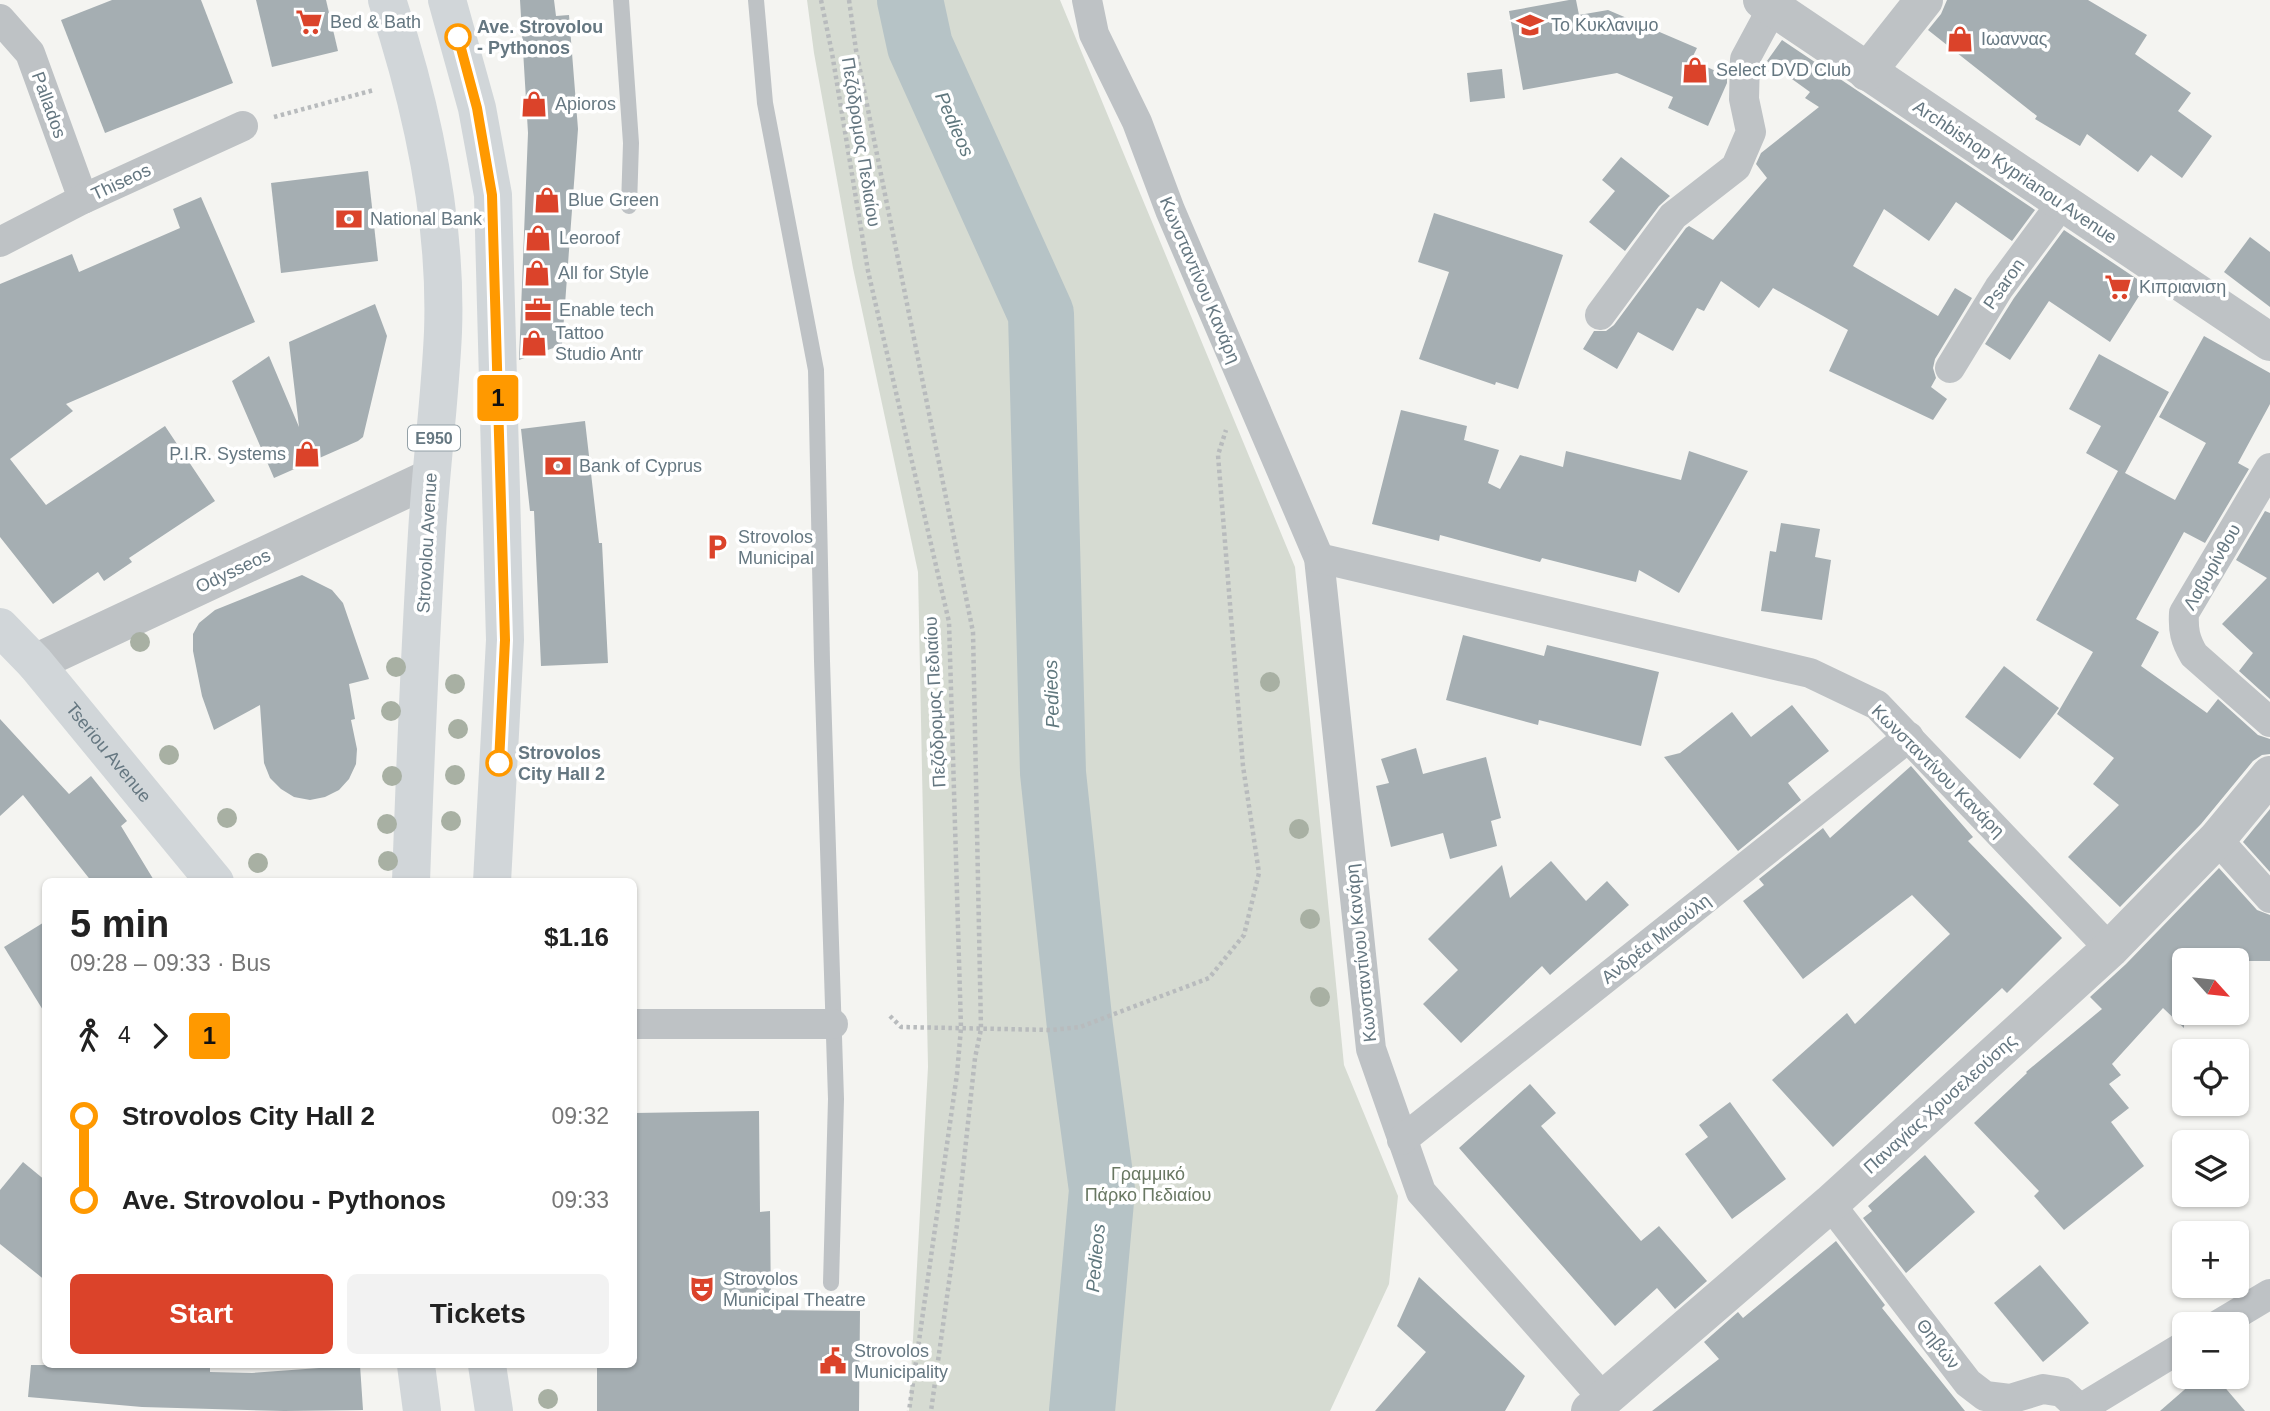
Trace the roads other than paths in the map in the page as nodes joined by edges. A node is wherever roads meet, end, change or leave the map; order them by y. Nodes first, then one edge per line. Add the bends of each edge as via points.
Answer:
1 (387, 0) edge
2 (447, 0) edge
3 (621, 0) edge
4 (756, 0) edge
5 (1087, 0) edge
6 (1924, 0) edge
7 (1767, 4) edge
8 (0, 19) edge
9 (1867, 72) junction
10 (243, 126) road end
11 (83, 199) junction
12 (2062, 203) junction
13 (629, 206) dead end
14 (0, 242) edge
15 (1600, 314) dead end
16 (2270, 342) edge
17 (1950, 368) dead end
18 (2270, 468) edge
19 (430, 478) junction
20 (1319, 558) junction
21 (0, 627) edge
22 (35, 663) junction
23 (2270, 722) edge
24 (1909, 737) junction
25 (2270, 775) edge
26 (2217, 839) junction
27 (212, 878) edge
28 (411, 878) edge
29 (492, 878) edge
30 (2270, 898) edge
31 (2110, 949) junction
32 (637, 1024) edge
33 (833, 1024) junction
34 (1402, 1140) junction
35 (1830, 1204) junction
36 (831, 1283) dead end
37 (2270, 1293) edge
38 (2239, 1312) edge
39 (2172, 1353) edge
40 (416, 1368) edge
41 (487, 1368) edge
42 (1597, 1404) edge
43 (2081, 1410) edge
44 (422, 1411) edge
45 (494, 1411) edge

1 - 19 main road, Strovolou Avenue / E950 via 424,135 440,237 443,331
2 - 29 main road via 477,108 492,195 505,640
3 - 13 lane via 631,143
4 - 33 lane via 765,103 816,370
5 - 20 street, Κωνσταντίνου Κανάρη via 1094,34 1137,122
6 - 9 street
7 - 9 street, Archbishop Kyprianou Avenue
7 - 15 street via 1745,59 1744,99 1751,132 1736,167 1673,216
8 - 11 street, Pallados via 30,53
9 - 12 street, Archbishop Kyprianou Avenue
10 - 11 street, Thiseos
11 - 14 street, Thiseos
12 - 16 street, Archbishop Kyprianou Avenue
12 - 17 street, Psaron via 1999,288
18 - 23 street, Λαβυρίνθου via 2184,613 2183,628 2194,655
19 - 22 street, Odysseos
19 - 28 main road, Strovolou Avenue / E950
20 - 24 street, Κωνσταντίνου Κανάρη via 1810,673 1877,705
20 - 34 street, Κωνσταντίνου Κανάρη via 1371,1049
21 - 22 main road, Tseriou Avenue
22 - 27 main road, Tseriou Avenue
24 - 31 street, Κωνσταντίνου Κανάρη
24 - 34 street, Ανδρέα Μιαούλη
25 - 26 street, Παναγίας Χρυσελεούσης
26 - 30 street
26 - 31 street, Παναγίας Χρυσελεούσης
31 - 35 street, Παναγίας Χρυσελεούσης
32 - 33 street
33 - 36 lane via 836,1099
34 - 42 street, Κωνσταντίνου Κανάρη via 1421,1192
35 - 42 street, Παναγίας Χρυσελεούσης
35 - 43 street, Θηβών via 1968,1383 1985,1396 1997,1398 2043,1389 2062,1392
37 - 38 street
39 - 43 street
40 - 44 main road
41 - 45 main road

